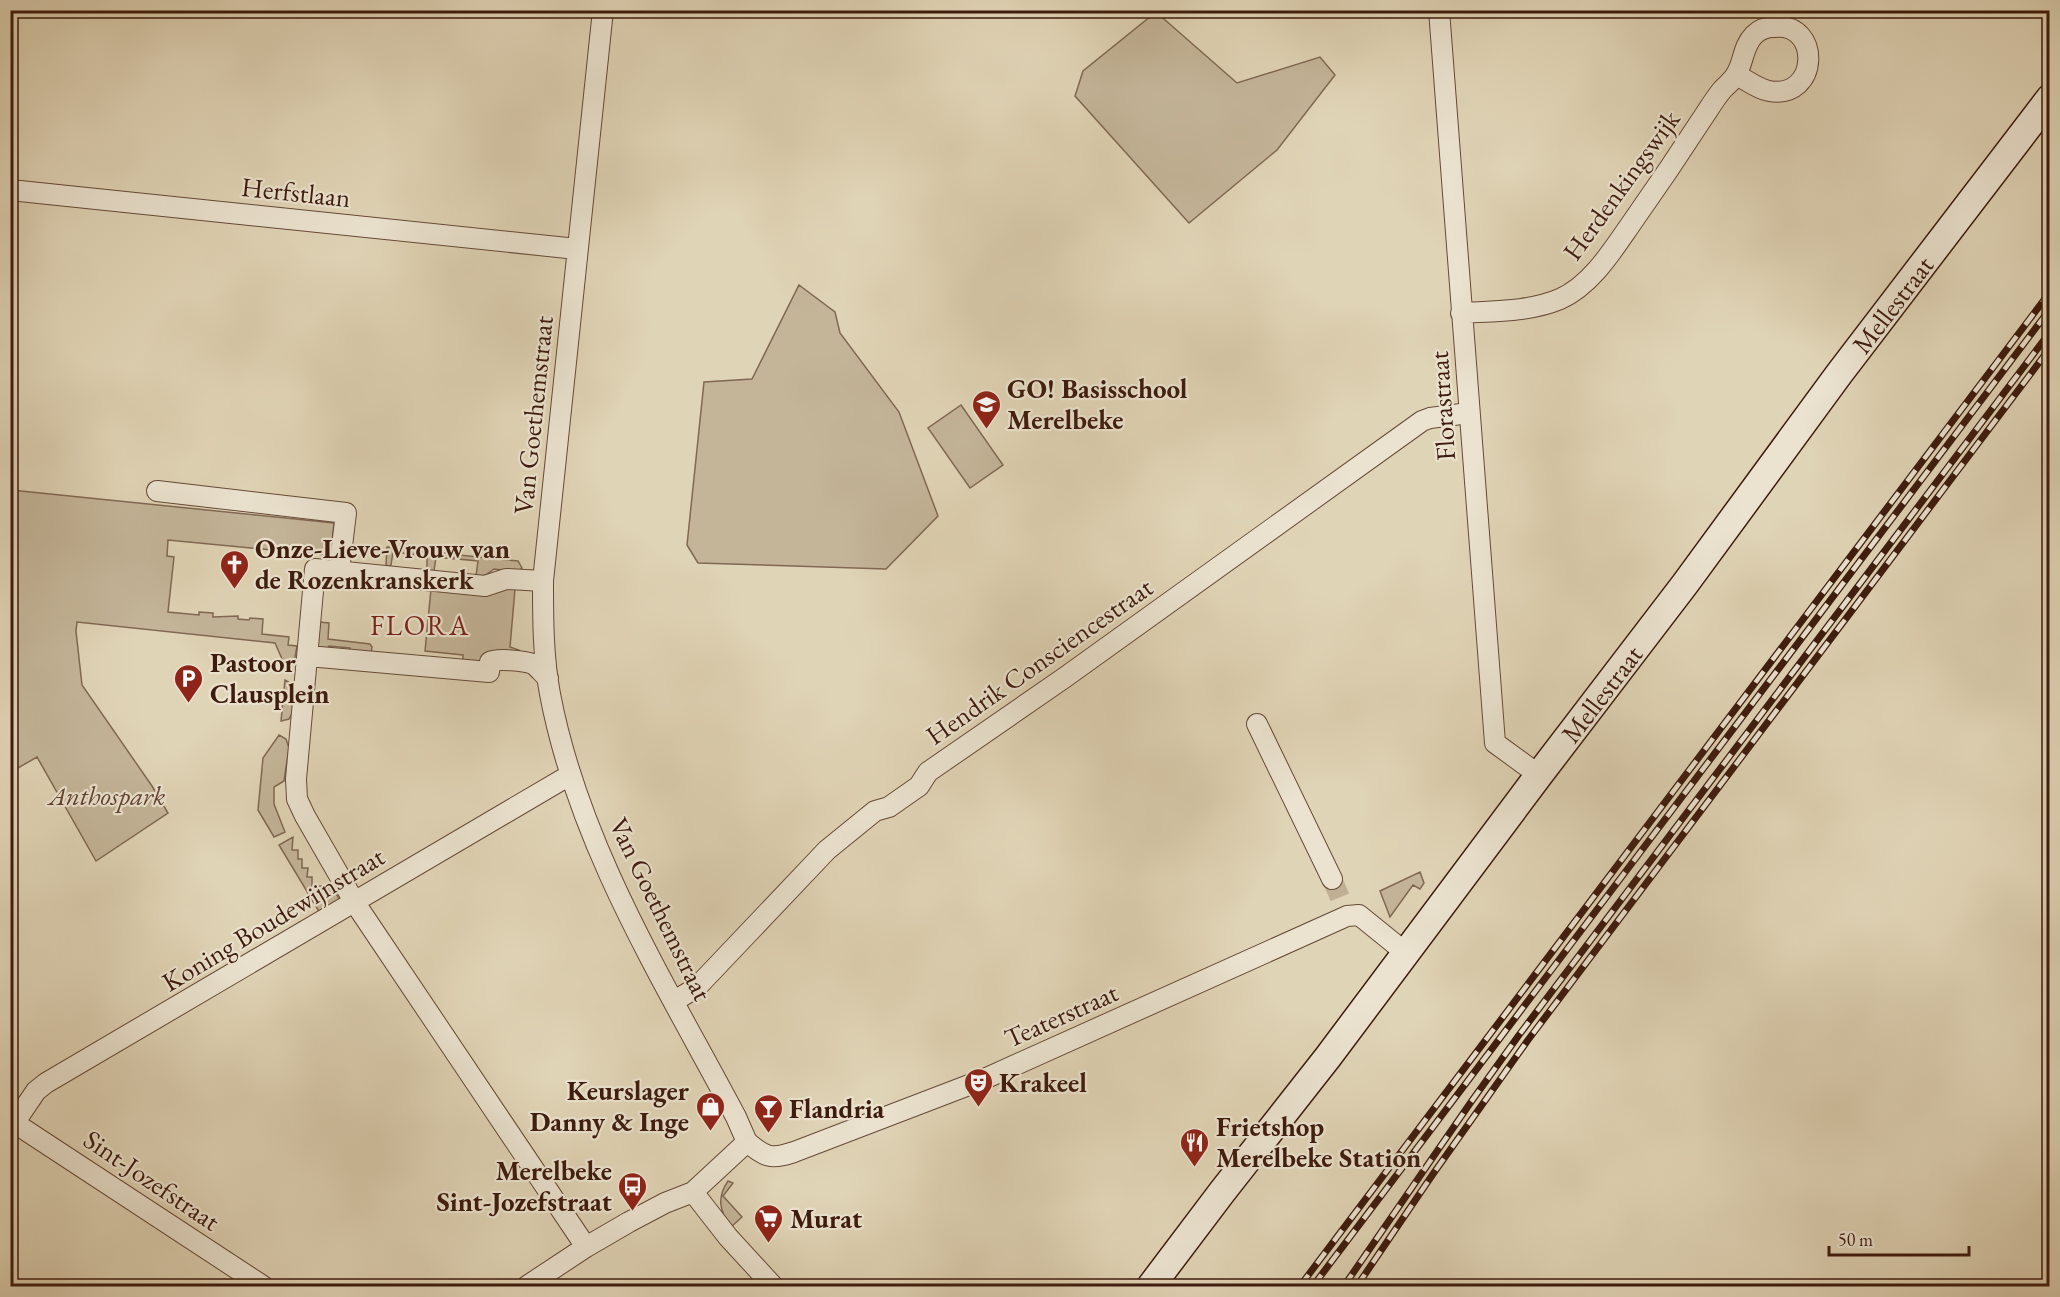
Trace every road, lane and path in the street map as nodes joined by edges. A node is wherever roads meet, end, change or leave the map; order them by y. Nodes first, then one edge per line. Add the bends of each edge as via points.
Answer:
1 (603, 10) edge
2 (1439, 10) edge
3 (1737, 75) dead end
4 (2049, 98) edge
5 (10, 190) edge
6 (577, 249) junction
7 (1461, 313) junction
8 (1469, 413) junction
9 (157, 491) dead end
10 (339, 572) junction
11 (543, 581) junction
12 (307, 662) junction
13 (548, 678) junction
14 (1257, 724) dead end
15 (570, 775) junction
16 (1539, 775) junction
17 (1332, 879) tunnel mouth
18 (355, 903) junction
19 (1406, 953) junction
20 (674, 1001) junction
21 (13, 1121) edge
22 (747, 1142) junction
23 (693, 1192) junction
24 (586, 1247) junction
25 (262, 1287) edge
26 (527, 1287) edge
27 (773, 1287) edge
28 (1151, 1287) edge

1 - 6 street, Van Goethemstraat
2 - 7 street, Florastraat
3 - 7 street, Herdenkingswijk via 1721,91 1606,259 1584,283 1562,298 1535,308
4 - 16 street, Mellestraat
5 - 6 street, Herfstlaan
6 - 11 street, Van Goethemstraat
7 - 8 street, Florastraat
8 - 16 street, Florastraat via 1495,743
8 - 20 street, Hendrik Consciencestraat via 1422,421 928,772 919,786 889,807 875,811 827,850 696,988
9 - 10 street via 346,513
10 - 11 street via 485,586 506,579
10 - 12 street via 315,569
11 - 13 street, Van Goethemstraat
12 - 13 street via 489,672 494,660 533,664
12 - 18 street via 297,799
13 - 15 street, Van Goethemstraat
14 - 17 street
15 - 18 street, Koning Boudewijnstraat
15 - 20 street, Van Goethemstraat via 607,873
16 - 19 street, Mellestraat
18 - 21 street, Koning Boudewijnstraat via 46,1083
18 - 24 street
19 - 22 street, Teaterstraat via 1359,915 1344,908 982,1080 778,1157 763,1155
19 - 28 street, Mellestraat
20 - 22 street, Van Goethemstraat
21 - 25 street, Sint-Jozefstraat
22 - 23 street
23 - 24 street via 665,1203
23 - 27 street
24 - 26 street

